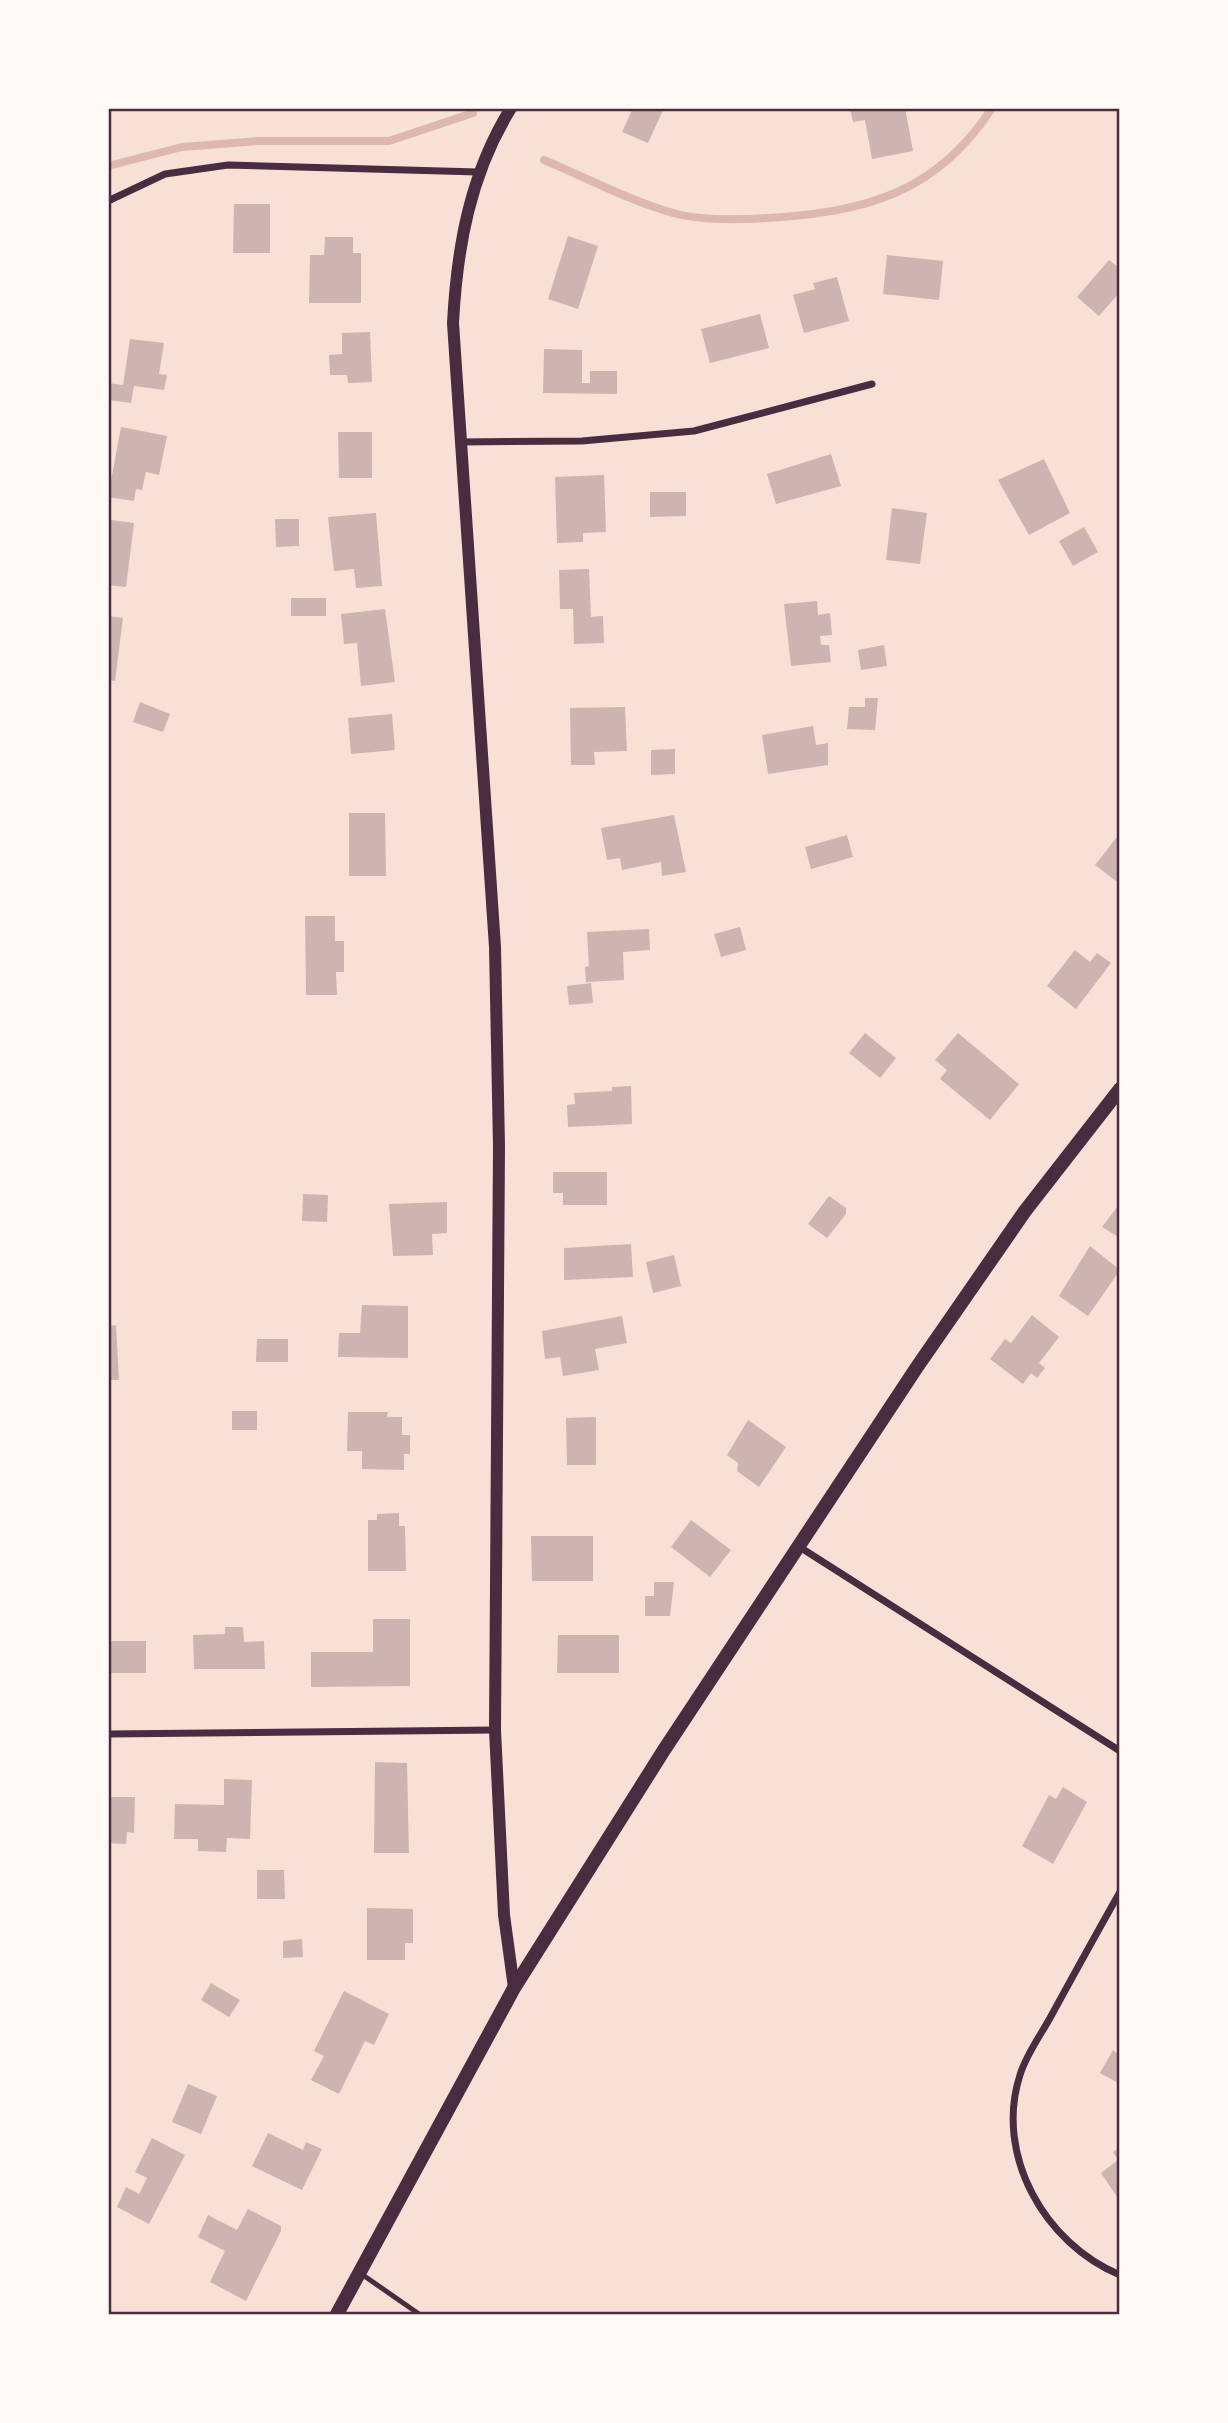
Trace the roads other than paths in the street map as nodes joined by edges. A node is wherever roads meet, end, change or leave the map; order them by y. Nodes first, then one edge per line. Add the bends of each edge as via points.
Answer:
1 (511, 108) edge
2 (478, 172) junction
3 (108, 201) edge
4 (872, 384) dead end
5 (460, 442) junction
6 (1119, 1089) edge
7 (798, 1546) junction
8 (495, 1730) junction
9 (108, 1734) edge
10 (1119, 1751) edge
11 (1119, 1892) edge
12 (514, 1987) junction
13 (360, 2273) junction
14 (1119, 2275) edge
15 (338, 2315) edge
16 (419, 2315) edge

1 - 2 street
2 - 3 street via 228,164 165,174
2 - 5 street via 456,281 453,323
4 - 5 street via 694,431 582,441
5 - 8 street via 495,947 499,1146
6 - 7 main road via 1025,1211
7 - 10 street
7 - 12 main road
8 - 9 street
8 - 12 street via 503,1915
11 - 14 street via 1020,2072 1012,2119 1032,2196 1060,2236 1098,2266
12 - 13 main road
13 - 15 main road
13 - 16 lane

